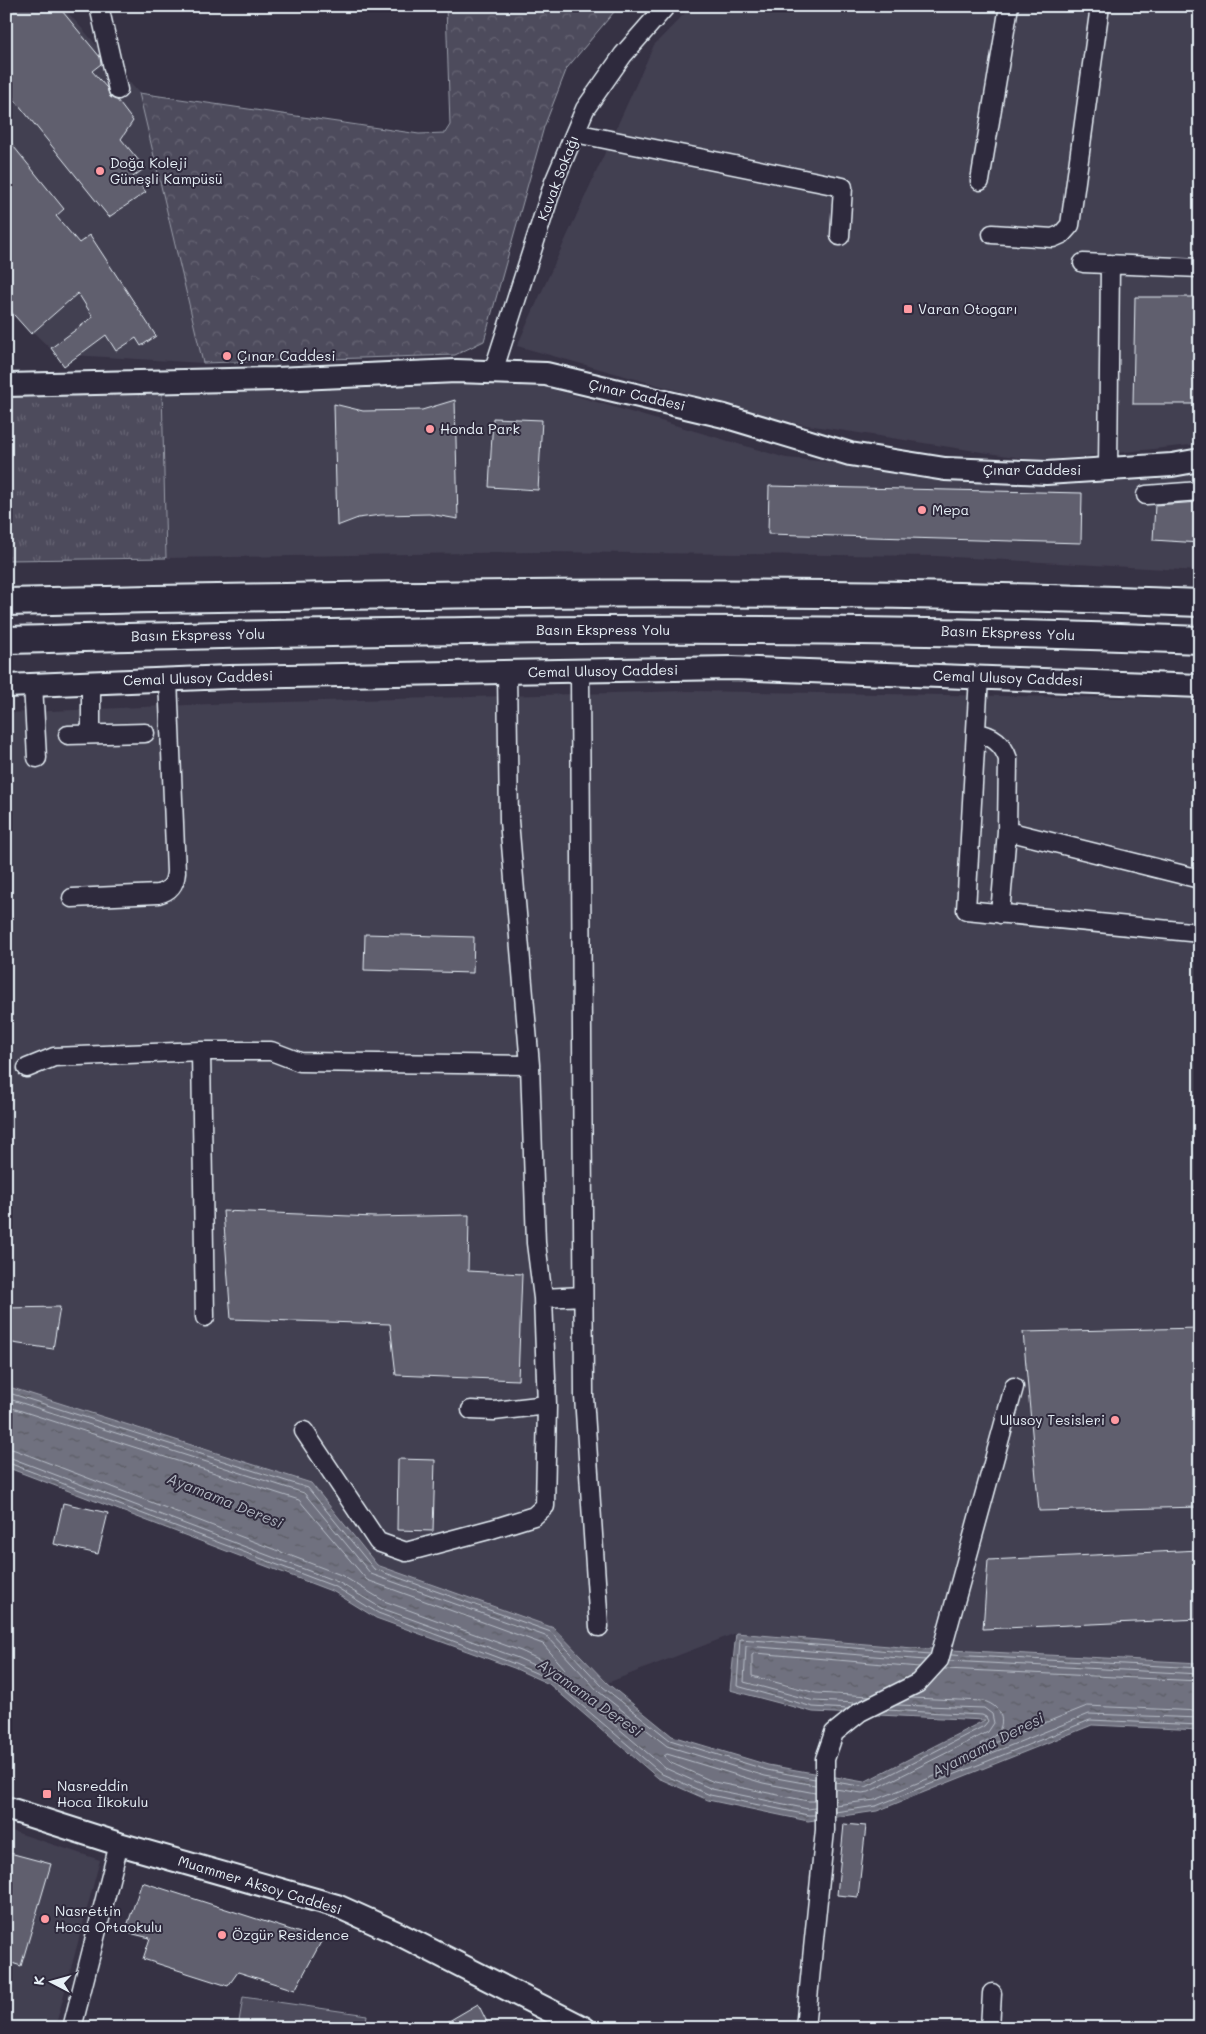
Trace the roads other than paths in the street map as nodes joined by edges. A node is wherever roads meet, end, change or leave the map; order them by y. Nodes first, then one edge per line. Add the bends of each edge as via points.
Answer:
1 (99, 6) edge
2 (666, 6) edge
3 (1009, 6) edge
4 (1100, 6) edge
5 (118, 90) dead end
6 (575, 133) junction
7 (980, 181) dead end
8 (992, 234) dead end
9 (840, 236) dead end
10 (1083, 263) dead end
11 (1110, 264) junction
12 (1200, 268) edge
13 (493, 372) junction
14 (6, 385) edge
15 (1200, 460) edge
16 (1108, 469) junction
17 (1200, 491) edge
18 (1146, 495) dead end
19 (8, 602) edge
20 (1200, 603) edge
21 (6, 640) edge
22 (1200, 640) edge
23 (507, 672) junction
24 (580, 672) junction
25 (979, 676) junction
26 (168, 679) junction
27 (90, 682) junction
28 (34, 684) junction
29 (6, 686) edge
30 (1200, 686) edge
31 (145, 733) dead end
32 (976, 733) junction
33 (91, 734) junction
34 (68, 735) dead end
35 (36, 758) dead end
36 (1007, 831) junction
37 (1200, 879) edge
38 (72, 898) dead end
39 (1000, 914) junction
40 (1200, 934) edge
41 (200, 1051) junction
42 (530, 1065) junction
43 (27, 1068) dead end
44 (583, 1296) junction
45 (543, 1298) junction
46 (204, 1317) dead end
47 (1014, 1387) dead end
48 (547, 1404) junction
49 (471, 1410) dead end
50 (304, 1431) dead end
51 (599, 1627) dead end
52 (6, 1808) edge
53 (120, 1844) junction
54 (992, 1993) dead end
55 (553, 2020) edge
56 (72, 2028) edge
57 (584, 2028) edge
58 (804, 2028) edge
59 (990, 2028) edge

1 - 5 street
2 - 6 street, Kavak Sokağı via 623,55 585,109
3 - 7 street
4 - 8 street via 1070,225 1053,238
6 - 9 street via 843,187
6 - 13 street, Kavak Sokağı via 554,182
10 - 11 street
11 - 12 street
11 - 16 street
13 - 14 main road, Çınar Caddesi
13 - 16 main road, Çınar Caddesi via 546,374 724,416 850,454 945,469 1046,473
15 - 16 main road, Çınar Caddesi
17 - 18 street
19 - 20 highway via 516,592 753,592
21 - 22 highway, Basın Ekspress Yolu via 805,629
23 - 24 main road, Cemal Ulusoy Caddesi
23 - 26 main road, Cemal Ulusoy Caddesi
23 - 42 street via 509,822
24 - 25 main road, Cemal Ulusoy Caddesi via 732,668
24 - 44 street
25 - 30 main road, Cemal Ulusoy Caddesi
25 - 32 street
26 - 27 main road, Cemal Ulusoy Caddesi
26 - 38 street via 176,872 173,885 158,894
27 - 28 main road, Cemal Ulusoy Caddesi
27 - 33 street
28 - 29 main road, Cemal Ulusoy Caddesi
28 - 35 street
31 - 33 street
32 - 36 street via 995,739 1008,759
32 - 39 street via 966,910
33 - 34 street
36 - 37 street
36 - 39 street
39 - 40 street
41 - 42 street via 271,1052 300,1062
41 - 43 street via 54,1056
41 - 46 street
42 - 45 street via 536,1243
44 - 45 street
44 - 51 street via 584,1396
45 - 48 street
47 - 58 street via 939,1660 918,1683 860,1712 834,1732 825,1759 825,1830
48 - 49 street via 494,1412
48 - 50 street via 545,1506 534,1516 406,1552 378,1542
52 - 53 main road, Muammer Aksoy Caddesi
53 - 55 main road, Muammer Aksoy Caddesi via 337,1906
53 - 56 street
54 - 59 street
55 - 57 main road, Muammer Aksoy Caddesi

